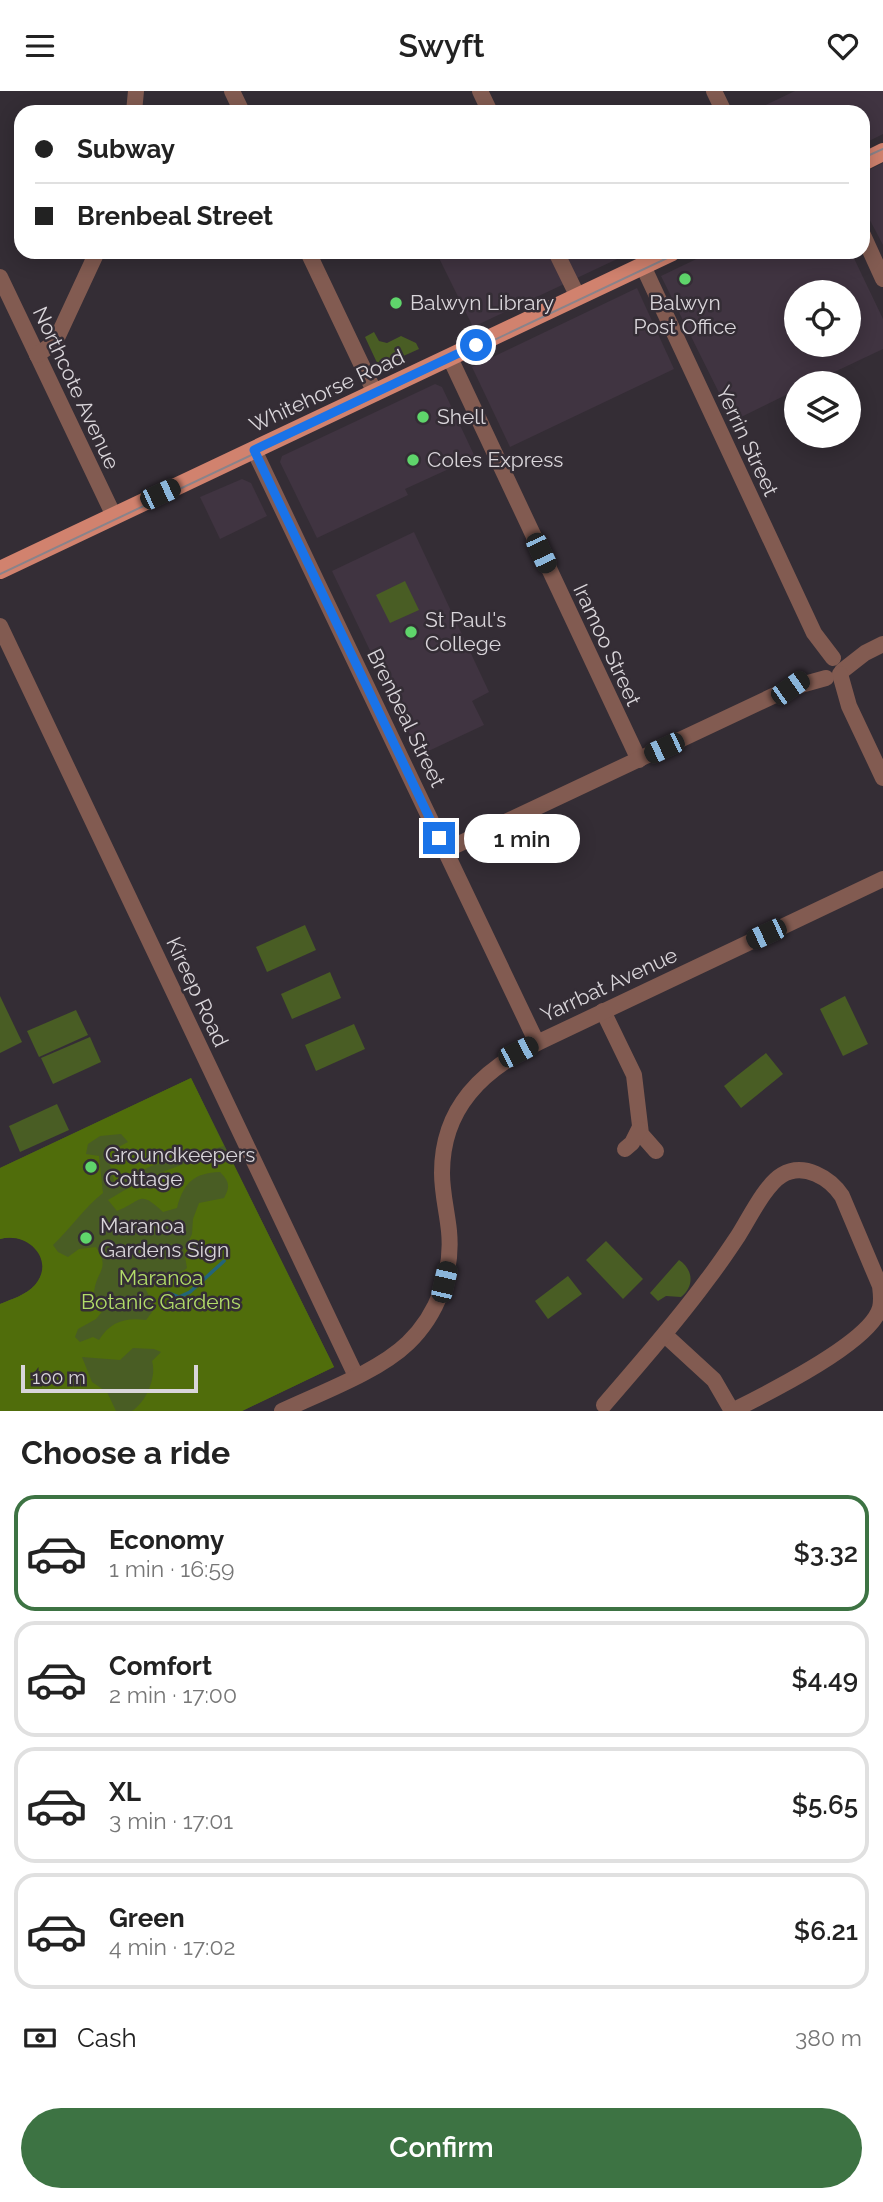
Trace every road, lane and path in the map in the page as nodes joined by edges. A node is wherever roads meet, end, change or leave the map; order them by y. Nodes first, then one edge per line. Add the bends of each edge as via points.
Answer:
1 (870, 250) edge
2 (94, 259) edge
3 (311, 259) edge
4 (559, 259) edge
5 (658, 259) edge
6 (643, 266) junction
7 (0, 277) edge
8 (883, 279) edge
9 (578, 297) junction
10 (37, 355) junction
11 (450, 358) junction
12 (375, 393) junction
13 (254, 450) junction
14 (114, 516) junction
15 (0, 570) edge
16 (0, 626) edge
17 (883, 644) edge
18 (831, 669) junction
19 (639, 760) junction
20 (883, 778) edge
21 (446, 851) junction
22 (883, 879) edge
23 (603, 1011) junction
24 (537, 1043) junction
25 (639, 1129) junction
26 (625, 1149) dead end
27 (656, 1151) dead end
28 (665, 1335) junction
29 (356, 1375) junction
30 (604, 1405) dead end
31 (282, 1411) edge
32 (732, 1411) edge

1 - 8 street
2 - 10 street via 57,338
3 - 12 street
4 - 9 street
5 - 6 main road, Whitehorse Road
6 - 9 main road, Whitehorse Road
6 - 18 street, Yerrin Street
7 - 10 street, Northcote Avenue
9 - 11 main road, Whitehorse Road
10 - 14 street, Northcote Avenue
11 - 12 main road, Whitehorse Road
11 - 19 street, Iramoo Street
12 - 13 main road, Whitehorse Road
13 - 14 main road, Whitehorse Road
13 - 21 street, Brenbeal Street
14 - 15 main road, Whitehorse Road
16 - 29 street, Kireep Road
17 - 18 street
18 - 19 street
18 - 20 street, Yerrin Street
19 - 21 street
21 - 24 street, Brenbeal Street
22 - 23 street, Yarrbat Avenue
23 - 24 street, Yarrbat Avenue
23 - 25 street via 634,1075
24 - 29 street, Yarrbat Avenue via 492,1069 457,1112 446,1139 442,1170 450,1245 441,1293 409,1343
25 - 26 street
25 - 27 street
28 - 30 street
28 - 32 street via 713,1380
28 - 32 street via 781,1176 793,1171 815,1173 835,1186 880,1286 880,1310 859,1336
29 - 31 street, Yarrbat Avenue

